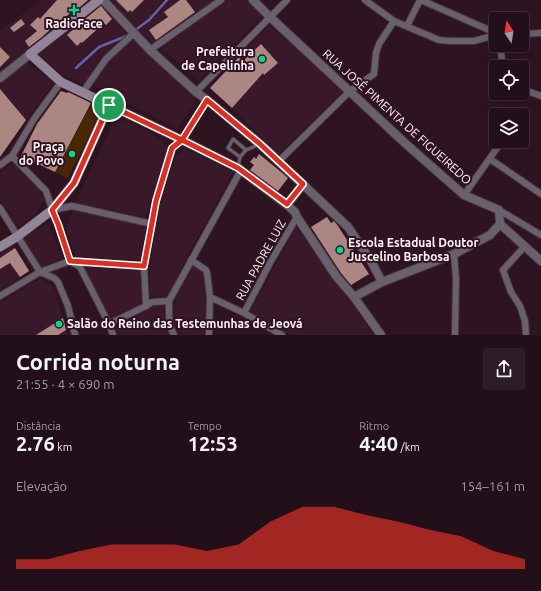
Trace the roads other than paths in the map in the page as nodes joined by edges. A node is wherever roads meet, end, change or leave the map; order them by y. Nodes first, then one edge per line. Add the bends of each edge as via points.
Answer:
1 (99, 0) edge
2 (103, 0) edge
3 (221, 0) edge
4 (253, 0) edge
5 (287, 0) edge
6 (365, 0) edge
7 (421, 0) edge
8 (270, 17) junction
9 (394, 21) junction
10 (407, 26) junction
11 (132, 31) junction
12 (489, 31) edge
13 (541, 33) edge
14 (529, 34) edge
15 (489, 36) edge
16 (150, 50) junction
17 (30, 54) junction
18 (0, 78) edge
19 (61, 82) junction
20 (83, 92) junction
21 (196, 92) junction
22 (350, 92) junction
23 (529, 92) edge
24 (541, 96) edge
25 (207, 100) junction
26 (109, 105) junction
27 (182, 140) junction
28 (260, 144) junction
29 (497, 148) edge
30 (246, 150) junction
31 (12, 156) junction
32 (240, 157) junction
33 (490, 159) junction
34 (278, 161) junction
35 (0, 165) edge
36 (239, 169) junction
37 (303, 184) junction
38 (541, 194) edge
39 (464, 195) junction
40 (287, 204) junction
41 (0, 208) edge
42 (52, 210) junction
43 (498, 210) junction
44 (297, 217) junction
45 (152, 224) junction
46 (500, 224) junction
47 (541, 235) edge
48 (18, 236) junction
49 (525, 246) junction
50 (0, 247) edge
51 (454, 254) junction
52 (191, 260) junction
53 (70, 261) junction
54 (541, 261) edge
55 (144, 266) junction
56 (40, 272) junction
57 (382, 282) junction
58 (0, 296) edge
59 (210, 297) junction
60 (354, 297) junction
61 (169, 301) junction
62 (146, 306) junction
63 (244, 313) junction
64 (109, 324) junction
65 (75, 335) edge
66 (112, 335) edge
67 (174, 335) edge
68 (209, 335) edge
69 (282, 335) edge
70 (381, 335) edge
71 (455, 335) edge
72 (526, 335) edge

1 - 17 main road
2 - 11 street
3 - 16 street
4 - 8 street, RUA JOSÉ PIMENTA DE FIGUEIREDO
5 - 8 street
6 - 9 street
7 - 10 street
7 - 12 street
8 - 21 street
8 - 22 street, RUA JOSÉ PIMENTA DE FIGUEIREDO
9 - 10 street
9 - 22 street via 379,44 374,74
10 - 15 street via 439,40 474,40
11 - 16 street
11 - 20 street via 106,59
13 - 14 street
16 - 21 street
17 - 18 street
17 - 19 main road
19 - 20 main road
19 - 31 street via 34,119
20 - 26 main road
21 - 25 street
22 - 34 street
22 - 39 street, RUA JOSÉ PIMENTA DE FIGUEIREDO
23 - 24 street
25 - 27 street
25 - 28 street
26 - 27 street
26 - 42 main road via 74,183
27 - 36 street
27 - 45 street via 172,148
28 - 30 lane
28 - 34 street
29 - 33 street
30 - 32 lane
30 - 32 lane via 233,139 228,148
31 - 35 street
31 - 42 street via 46,191
32 - 36 lane
33 - 38 street
33 - 39 street
34 - 37 street
36 - 40 street
36 - 52 street
37 - 40 street
37 - 57 street via 348,227
39 - 43 street, RUA JOSÉ PIMENTA DE FIGUEIREDO
40 - 44 street
41 - 48 street
42 - 45 street via 72,206
42 - 48 main road
42 - 53 street
43 - 46 street
43 - 47 street
44 - 60 street via 336,276
44 - 63 street, RUA PADRE LUIZ
45 - 55 street
46 - 49 street
46 - 51 street via 490,235
48 - 50 main road
48 - 56 street
49 - 54 street
49 - 72 street via 504,270 511,292 520,306
51 - 57 street
51 - 71 street
52 - 59 street via 206,270
52 - 61 street
53 - 55 street
53 - 56 street
53 - 64 street via 80,267
55 - 62 street
56 - 58 street
56 - 65 street via 58,282 68,306
57 - 60 street
59 - 63 street
59 - 68 street
60 - 70 street
61 - 62 street via 152,302
61 - 67 street via 170,326
62 - 64 street
63 - 69 street
64 - 66 street

